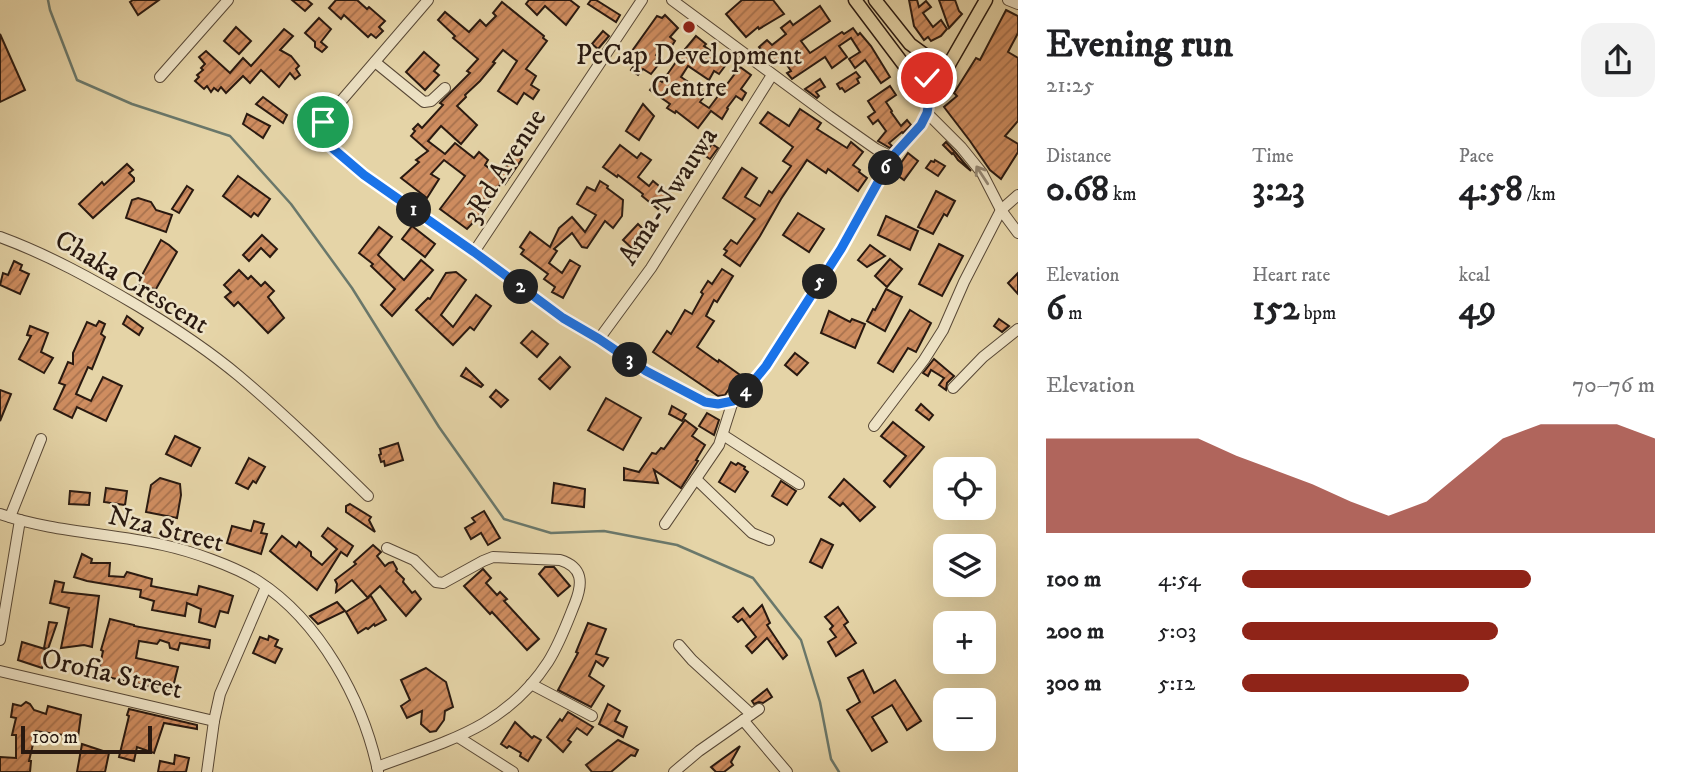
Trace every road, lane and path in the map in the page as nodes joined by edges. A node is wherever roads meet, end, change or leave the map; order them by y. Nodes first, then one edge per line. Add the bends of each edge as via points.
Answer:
1 (228, 0) edge
2 (428, 0) edge
3 (642, 0) edge
4 (672, 0) edge
5 (855, 0) edge
6 (875, 0) edge
7 (986, 0) edge
8 (1008, 0) edge
9 (1018, 4) edge
10 (375, 62) junction
11 (938, 63) junction
12 (772, 75) junction
13 (160, 77) dead end
14 (929, 80) junction
15 (445, 88) dead end
16 (927, 113) junction
17 (892, 157) junction
18 (1018, 195) edge
19 (1002, 209) junction
20 (1018, 233) edge
21 (0, 237) edge
22 (474, 252) junction
23 (1018, 329) edge
24 (599, 339) junction
25 (953, 388) dead end
26 (733, 401) junction
27 (874, 426) dead end
28 (723, 435) junction
29 (41, 439) dead end
30 (696, 480) junction
31 (799, 484) dead end
32 (368, 496) dead end
33 (10, 517) edge
34 (665, 524) dead end
35 (769, 540) dead end
36 (387, 548) dead end
37 (266, 587) junction
38 (0, 640) edge
39 (679, 645) dead end
40 (0, 671) edge
41 (531, 684) junction
42 (751, 714) junction
43 (592, 716) dead end
44 (214, 721) junction
45 (458, 737) junction
46 (377, 769) edge
47 (207, 772) edge
48 (513, 772) edge
49 (674, 772) edge
50 (787, 772) edge

1 - 13 street
2 - 10 street
3 - 22 street, 3Rd Avenue
4 - 12 street
5 - 14 main road via 913,77
6 - 11 main road via 911,44
7 - 11 main road via 966,37
8 - 9 street
10 - 15 street via 424,102 431,102
10 - 22 street via 323,122 324,136 364,175
11 - 14 main road via 926,64
11 - 14 main road via 947,73 942,81
12 - 17 street
12 - 24 street, Ama-Nwauwa via 651,268
14 - 16 street
16 - 17 street
19 -> 16 street via 982,173
17 - 26 street via 791,327 749,387
18 - 19 street
19 - 20 street
19 - 27 street via 943,330
21 - 32 street, Chaka Crescent via 102,284 174,328 237,375
22 - 24 street
23 - 25 street
24 - 26 street via 705,402
26 - 28 street
28 - 30 street
28 - 31 street
29 - 33 street
30 - 34 street
30 - 35 street via 751,533
33 - 37 street, Nza Street via 164,545 237,571
33 - 38 street
36 - 41 street via 414,560 436,582 443,583 494,557 570,562 580,579 580,591 560,640
37 - 44 street, Orofia Street via 220,694
37 - 46 street, Nza Street via 290,607 336,666 368,732
39 - 42 street
40 - 44 street, Orofia Street
41 - 43 street
41 - 45 street via 499,715
42 - 49 street
42 - 50 street
44 - 47 street, Orofia Street
45 - 46 street
45 - 48 street

